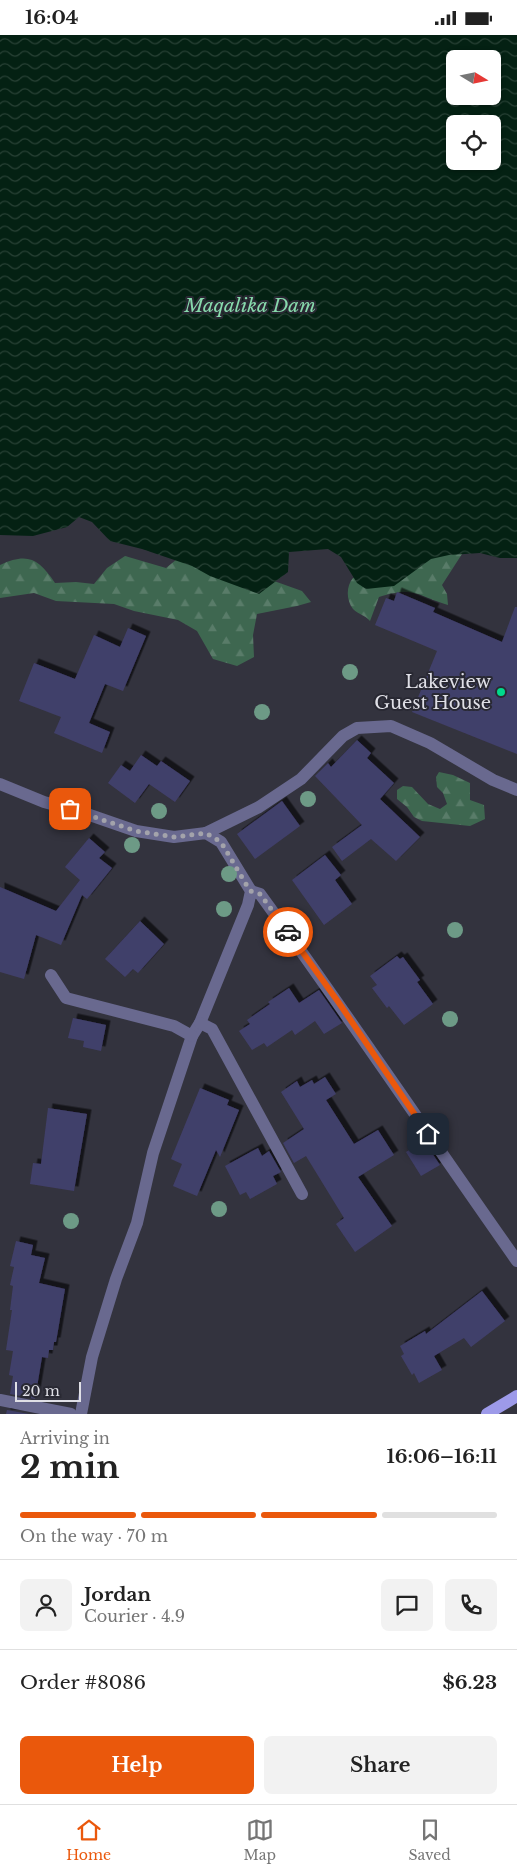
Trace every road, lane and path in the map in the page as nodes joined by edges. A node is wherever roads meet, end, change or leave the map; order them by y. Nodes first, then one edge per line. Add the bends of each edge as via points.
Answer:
1 (0, 784) edge
2 (517, 790) edge
3 (206, 833) junction
4 (250, 891) junction
5 (51, 975) dead end
6 (200, 1023) junction
7 (192, 1036) junction
8 (302, 1194) dead end
9 (517, 1261) edge
10 (517, 1396) edge
11 (0, 1400) edge
12 (71, 1414) edge
13 (81, 1414) edge
14 (488, 1414) edge

1 - 3 street via 44,803 136,831 174,837
2 - 3 street via 493,780 430,743 391,726 357,728 343,736 301,779 259,807
3 - 4 street via 221,842
4 - 6 street via 248,905
4 - 9 street via 260,894 339,1003
5 - 7 street via 66,998 174,1026
6 - 7 street
6 - 8 street via 212,1029
7 - 13 street via 153,1153 137,1223 92,1357
10 - 14 main road
11 - 12 street

